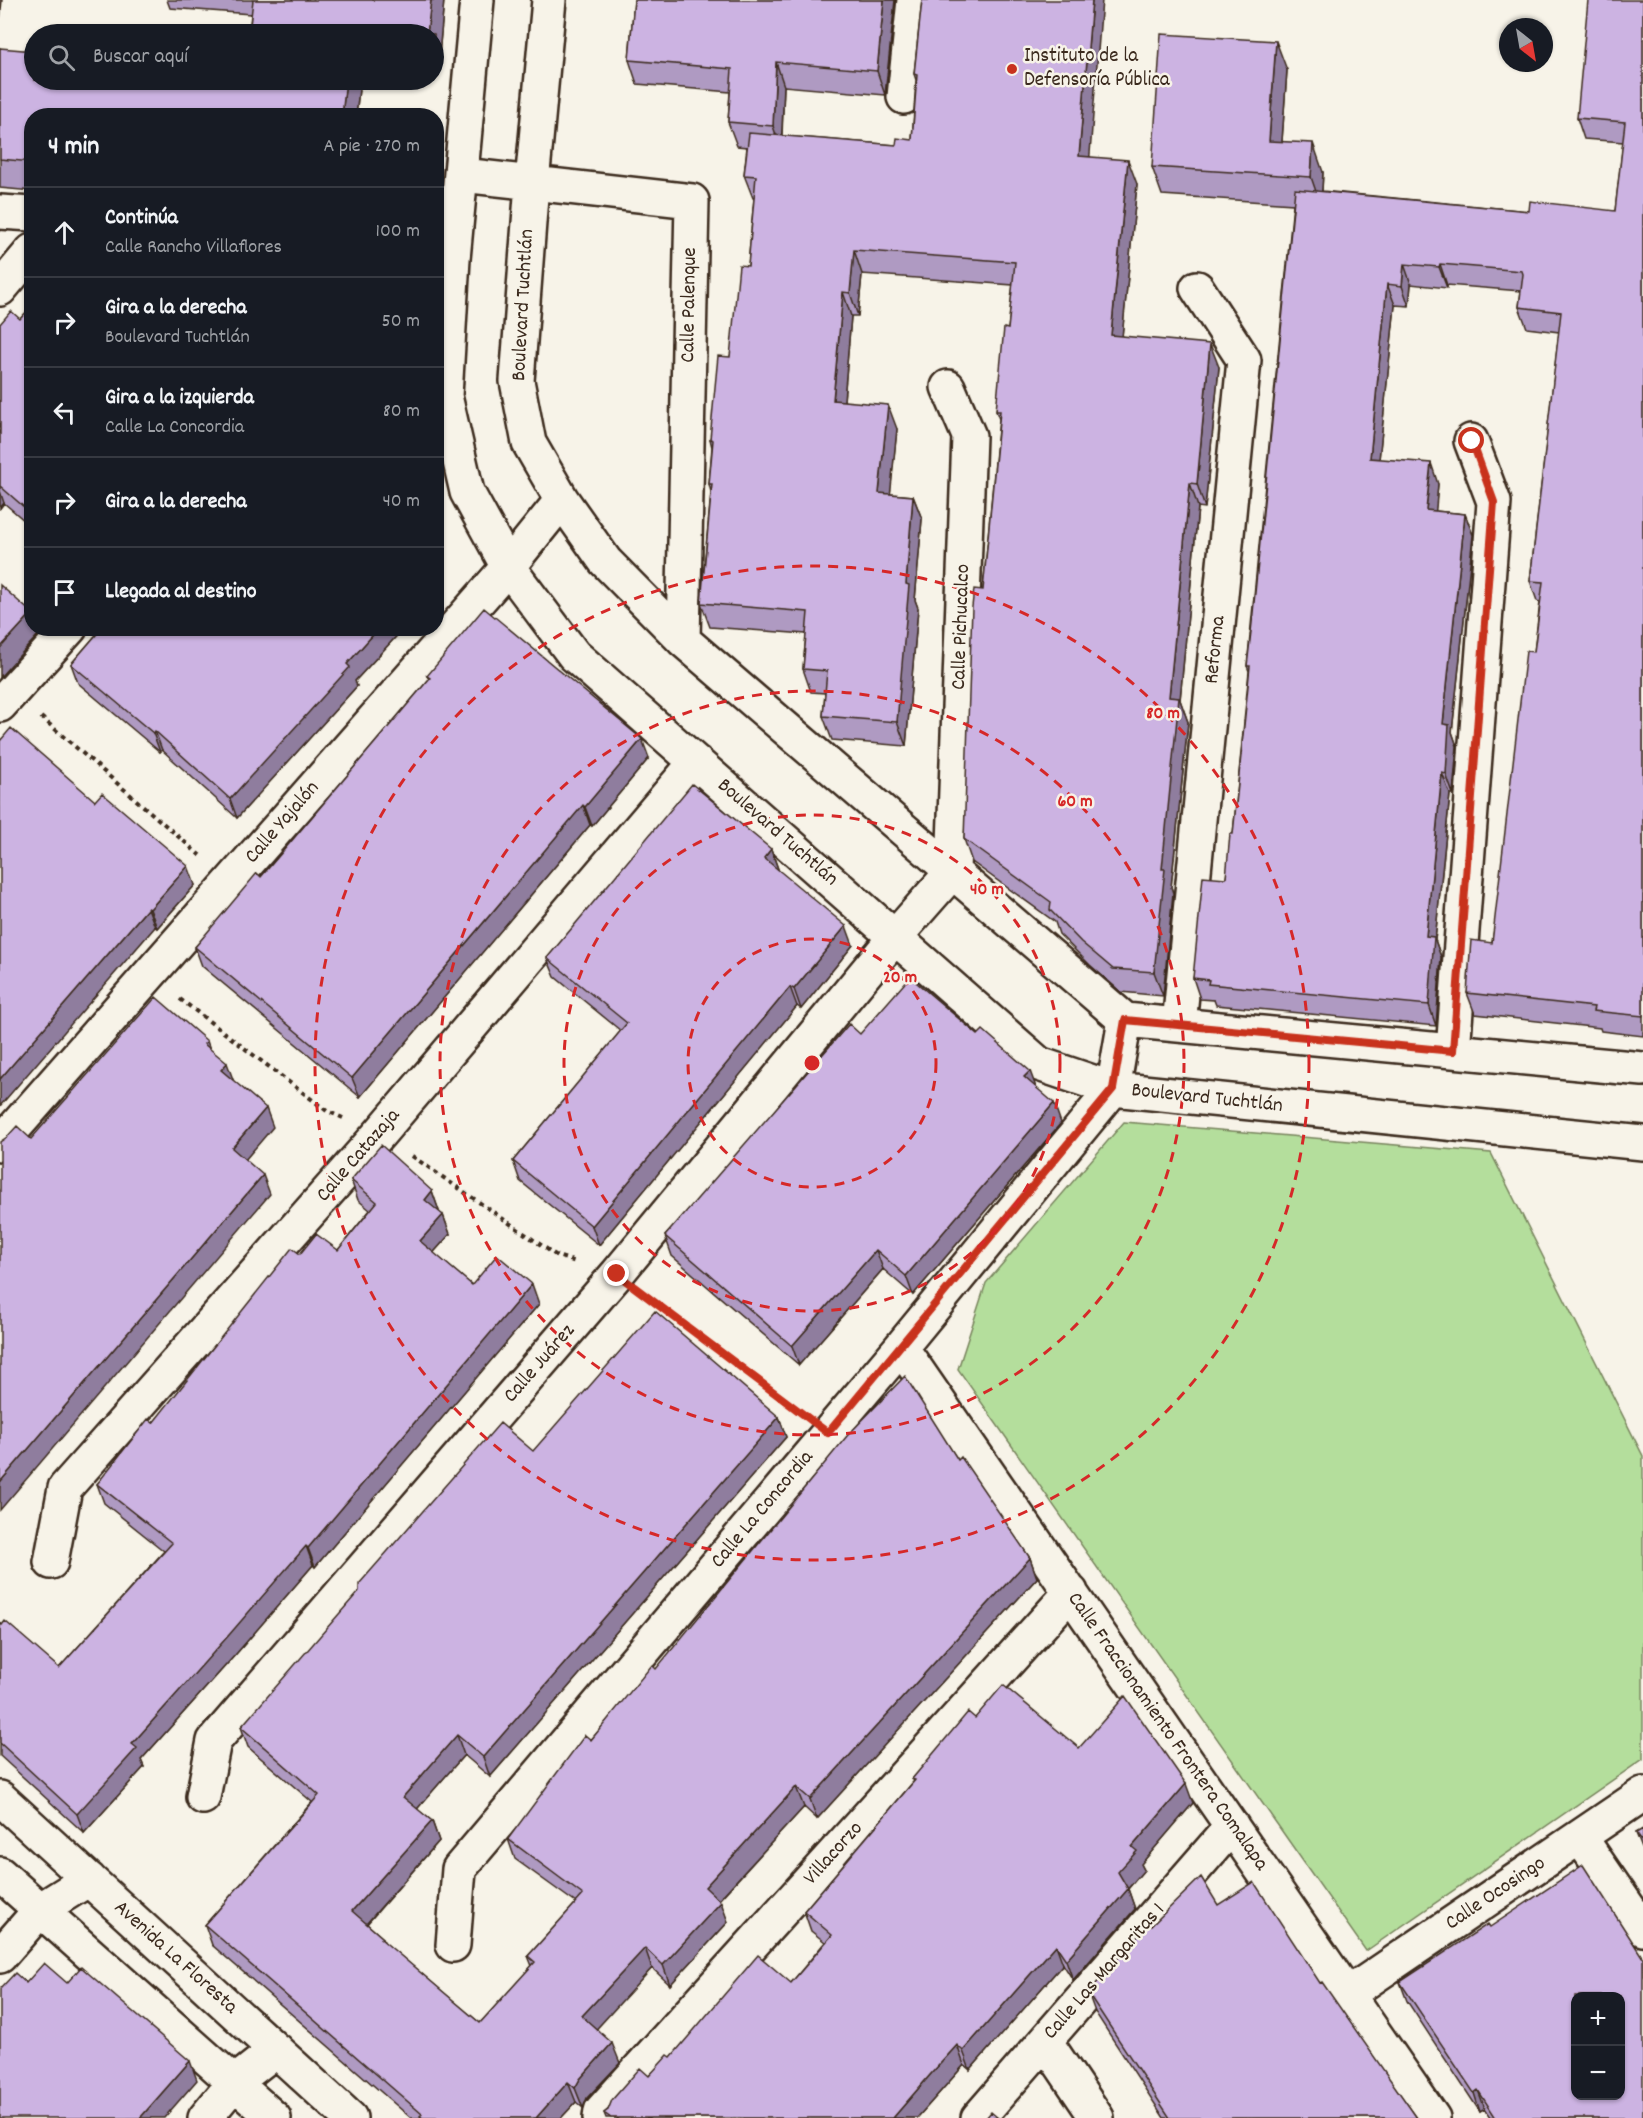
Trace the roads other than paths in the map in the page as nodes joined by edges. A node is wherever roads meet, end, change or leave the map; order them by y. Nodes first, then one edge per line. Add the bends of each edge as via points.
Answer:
1 (477, 0) edge
2 (549, 0) edge
3 (914, 0) edge
4 (904, 97) dead end
5 (462, 175) junction
6 (532, 183) junction
7 (0, 212) edge
8 (24, 214) edge
9 (445, 259) edge
10 (24, 260) edge
11 (1197, 288) dead end
12 (0, 289) edge
13 (948, 387) dead end
14 (1472, 441) dead end
15 (562, 500) junction
16 (508, 567) junction
17 (63, 636) edge
18 (683, 640) junction
19 (6, 698) edge
20 (696, 762) junction
21 (952, 871) junction
22 (895, 937) junction
23 (1125, 1020) junction
24 (1179, 1025) junction
25 (1453, 1051) junction
26 (1643, 1069) edge
27 (1113, 1089) junction
28 (0, 1143) edge
29 (1643, 1143) edge
30 (901, 1347) junction
31 (51, 1562) dead end
32 (1071, 1592) junction
33 (1643, 1794) edge
34 (203, 1797) dead end
35 (0, 1798) edge
36 (1232, 1826) junction
37 (1580, 1838) junction
38 (0, 1874) edge
39 (89, 1879) junction
40 (41, 1909) junction
41 (1643, 1929) edge
42 (453, 1945) dead end
43 (0, 1956) edge
44 (1348, 1994) junction
45 (1045, 2041) junction
46 (276, 2050) junction
47 (234, 2083) junction
48 (204, 2118) edge
49 (274, 2118) edge
50 (350, 2118) edge
51 (600, 2118) edge
52 (978, 2118) edge
53 (1097, 2118) edge
54 (1433, 2118) edge

1 - 5 street, Boulevard Tuchtlán
2 - 6 street, Boulevard Tuchtlán
3 - 4 street
5 - 6 street, Calle Palenque
5 - 9 street, Boulevard Tuchtlán
6 - 15 street, Boulevard Tuchtlán via 517,381 530,443
6 - 18 street, Calle Palenque via 692,201
7 - 8 street
9 - 16 street, Boulevard Tuchtlán via 445,396 467,492
10 - 12 street
11 - 24 street, Reforma via 1244,360
13 - 21 street, Calle Pichucalco via 969,436
14 - 25 street via 1494,502
15 - 16 street, Calle Yajalón
15 - 18 street, Boulevard Tuchtlán via 605,561
16 - 20 street, Boulevard Tuchtlán via 574,655
16 - 28 street, Calle Yajalón
17 - 19 street
18 - 21 street, Boulevard Tuchtlán
20 - 22 street, Boulevard Tuchtlán
20 - 31 street, Calle Catazaja via 380,1133 66,1488
21 - 22 street, Calle Juárez
21 - 23 street, Boulevard Tuchtlán
22 - 27 street, Boulevard Tuchtlán via 1039,1064
22 - 34 street, Calle Juárez via 617,1274 214,1741
23 - 24 street
23 - 27 street, Calle La Concordia
24 - 25 street
25 - 26 street
27 - 29 street, Boulevard Tuchtlán
27 - 30 street, Calle La Concordia
30 - 32 street, Calle Fraccionamiento Frontera Comalapa
30 - 42 street, Calle La Concordia via 459,1869
32 - 36 street, Calle Fraccionamiento Frontera Comalapa
32 - 51 street, Villacorzo via 601,2111
33 - 37 street, Calle Ocosingo
35 - 39 street, Avenida La Floresta
36 - 44 street, Calle Fraccionamiento Frontera Comalapa
36 - 45 street, Calle Las Margaritas 1
37 - 41 street
37 - 44 street, Calle Ocosingo
38 - 40 street
39 - 40 street
39 - 46 street, Avenida La Floresta
40 - 43 street
40 - 47 street
44 - 54 street, Calle Fraccionamiento Frontera Comalapa
45 - 52 street, Calle Las Margaritas 1
45 - 53 street
46 - 47 street
46 - 50 street, Avenida La Floresta
47 - 48 street
47 - 49 street

